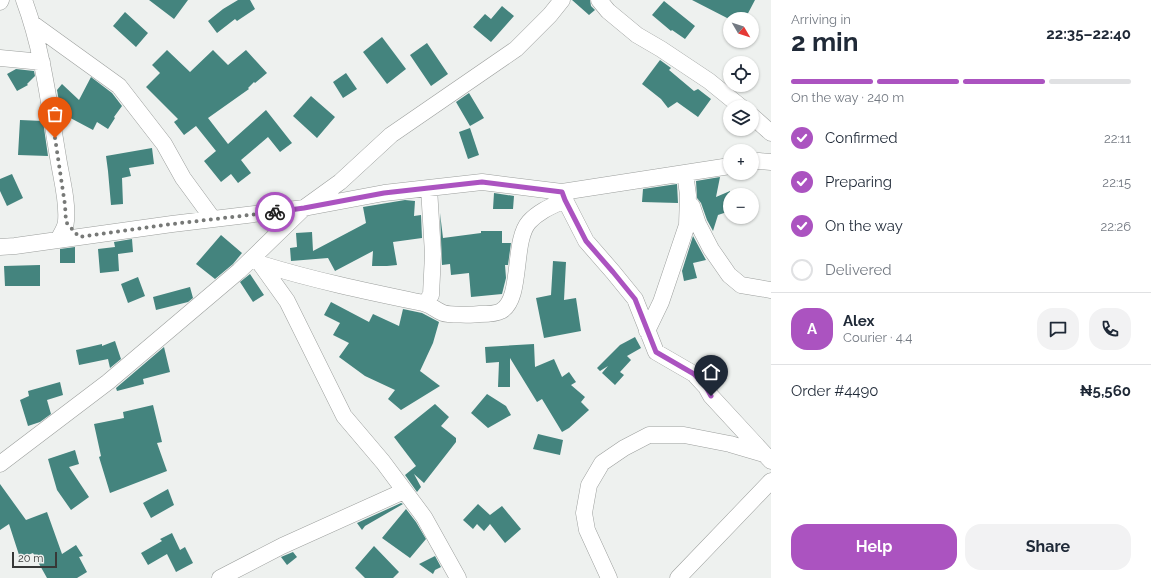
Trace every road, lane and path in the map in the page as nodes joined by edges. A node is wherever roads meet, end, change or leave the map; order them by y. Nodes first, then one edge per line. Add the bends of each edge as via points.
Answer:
1 (24, 0) edge
2 (562, 0) edge
3 (599, 0) edge
4 (33, 24) junction
5 (0, 58) edge
6 (42, 62) junction
7 (732, 100) edge
8 (759, 122) edge
9 (771, 133) edge
10 (759, 161) edge
11 (771, 162) edge
12 (723, 167) edge
13 (685, 173) junction
14 (429, 188) junction
15 (688, 195) junction
16 (564, 196) junction
17 (304, 208) junction
18 (213, 219) junction
19 (66, 222) junction
20 (79, 237) junction
21 (58, 240) junction
22 (0, 247) edge
23 (257, 260) junction
24 (771, 290) edge
25 (426, 302) junction
26 (647, 331) junction
27 (768, 457) edge
28 (0, 464) edge
29 (771, 481) edge
30 (404, 491) junction
31 (220, 578) edge
32 (458, 578) edge
33 (609, 578) edge
34 (678, 578) edge

1 - 4 street
2 - 17 street via 516,49 391,135 340,182
3 - 7 street via 637,35 709,81
4 - 6 street
4 - 18 street via 119,86 164,144 183,178
5 - 6 street
6 - 19 street via 51,108
8 - 9 street
10 - 11 street
12 - 13 street
13 - 15 street
13 - 16 street
14 - 16 street via 482,182
14 - 17 street
14 - 25 street via 433,254 430,295
15 - 24 street via 698,224 729,275 742,284
15 - 26 street via 687,225 661,302
16 - 25 street via 528,223 520,243 517,272 510,299 508,305 500,312 444,314
16 - 26 street via 586,241 635,299
17 - 18 street
17 - 23 street
18 - 20 street
19 - 20 street
19 - 21 street
20 - 21 street
21 - 22 street
23 - 25 street via 295,274 351,288
23 - 28 street via 239,271 108,382
23 - 30 street via 287,301 344,416
26 - 27 street via 656,352 694,374
27 - 33 street via 730,444 684,435 649,435 602,463 589,485 584,513 587,530
29 - 34 street
30 - 31 street via 282,546
30 - 32 street via 424,517

